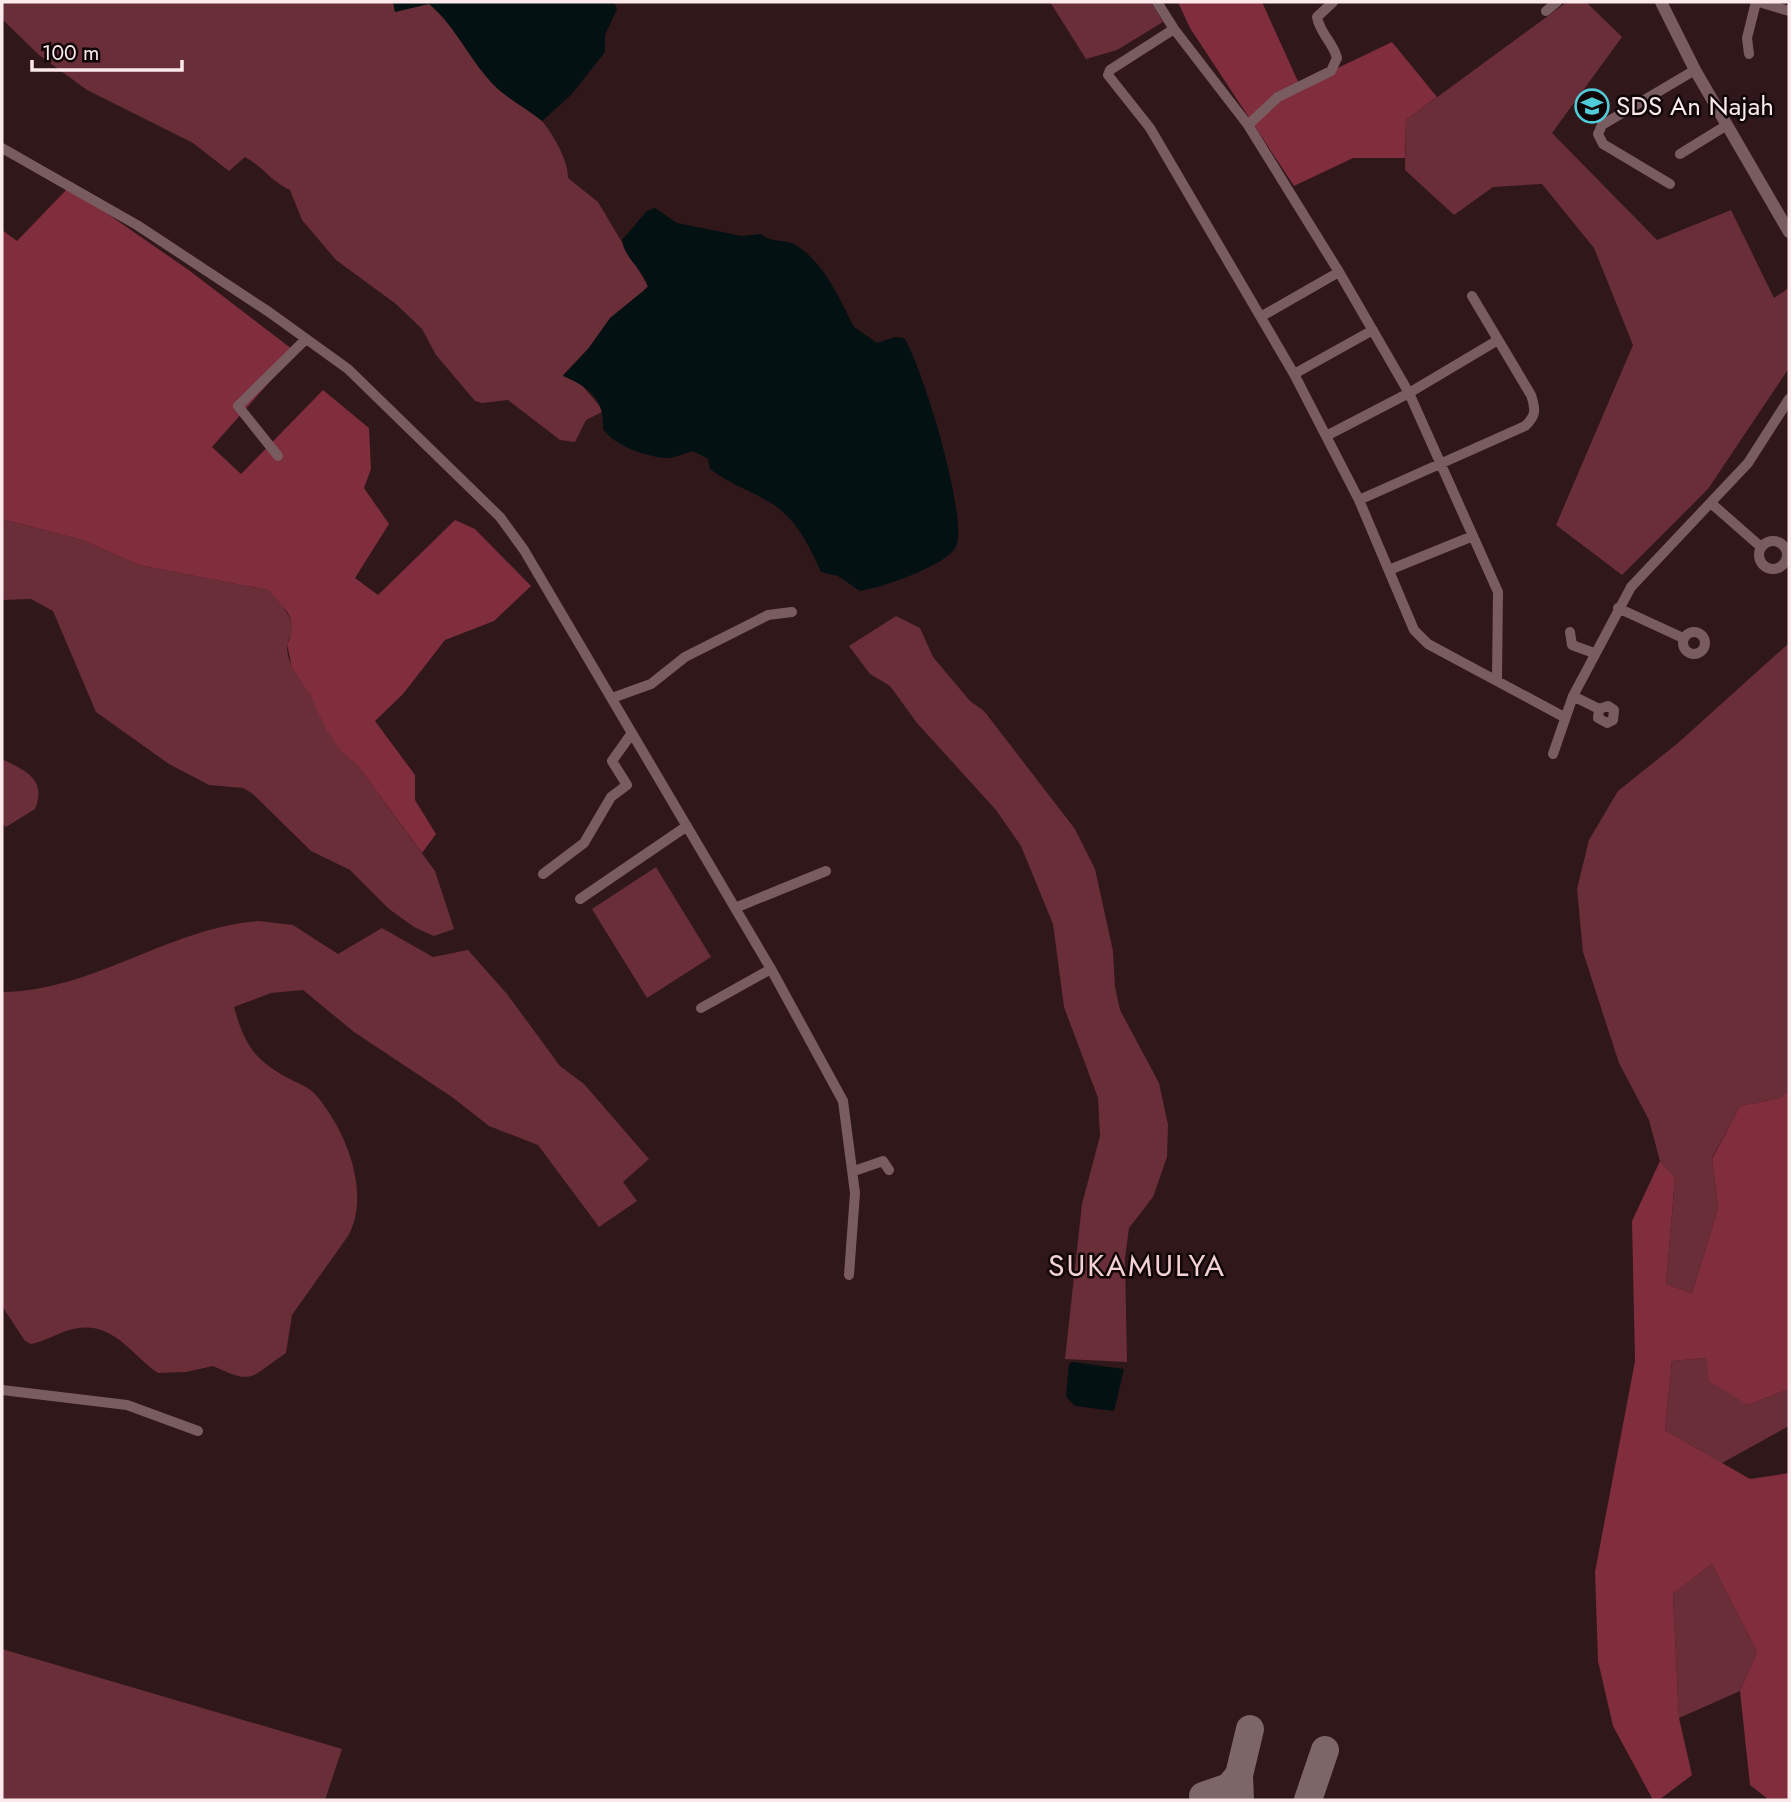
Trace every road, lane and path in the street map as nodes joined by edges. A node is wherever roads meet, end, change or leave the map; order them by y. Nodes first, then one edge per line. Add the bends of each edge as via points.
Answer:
1 (1157, 2) edge
2 (1333, 2) edge
3 (1557, 2) edge
4 (1661, 2) edge
5 (1757, 2) edge
6 (1546, 11) dead end
7 (1789, 11) edge
8 (1174, 29) junction
9 (1749, 54) dead end
10 (1695, 70) junction
11 (1248, 125) junction
12 (1727, 125) junction
13 (2, 148) edge
14 (1680, 154) dead end
15 (1670, 184) dead end
16 (1789, 232) edge
17 (1339, 272) junction
18 (1472, 296) dead end
19 (1262, 316) junction
20 (1373, 330) junction
21 (306, 339) junction
22 (1498, 340) junction
23 (1294, 374) junction
24 (1409, 393) junction
25 (1789, 399) edge
26 (1328, 435) junction
27 (278, 456) dead end
28 (1443, 464) junction
29 (1359, 500) junction
30 (1712, 504) junction
31 (1473, 536) junction
32 (1761, 547) dead end
33 (1389, 570) junction
34 (1618, 608) junction
35 (792, 612) dead end
36 (1570, 632) dead end
37 (1683, 638) dead end
38 (1594, 653) junction
39 (1497, 679) junction
40 (1573, 696) junction
41 (612, 698) junction
42 (1599, 709) dead end
43 (1564, 717) junction
44 (632, 733) junction
45 (1553, 754) dead end
46 (687, 826) junction
47 (826, 871) dead end
48 (543, 874) dead end
49 (580, 899) dead end
50 (735, 908) junction
51 (772, 969) junction
52 (701, 1008) dead end
53 (889, 1170) dead end
54 (854, 1171) junction
55 (849, 1275) dead end
56 (2, 1390) edge
57 (198, 1431) dead end

1 - 8 street
2 - 11 street via 1317,17 1319,29 1334,46 1337,58 1331,71 1278,97
3 - 6 street
4 - 10 main road
5 - 7 street
5 - 9 street via 1747,38
8 - 11 street
8 - 19 street via 1108,75 1150,128
10 - 12 main road
10 - 15 street via 1602,125 1598,134 1603,144
11 - 17 street
12 - 14 street
12 - 16 main road
13 - 21 street via 137,225
17 - 19 street
17 - 20 street
18 - 22 street
19 - 23 street
20 - 23 street
20 - 24 street
21 - 27 street via 238,406
21 - 41 street via 380,398 500,517
22 - 24 street
22 - 28 street via 1531,395 1536,409 1533,418
23 - 26 street
24 - 26 street
24 - 28 street
25 - 30 street via 1748,463
26 - 29 street
28 - 29 street
28 - 31 street
29 - 33 street
30 - 32 street
30 - 34 street via 1648,566
31 - 33 street
31 - 39 street via 1500,601
33 - 39 street via 1420,639
34 - 37 street
34 - 38 street
35 - 41 street via 768,615 685,657 651,684
36 - 38 street via 1572,645
38 - 40 street
39 - 43 street
40 - 42 street
40 - 43 street
41 - 44 street
43 - 45 street
44 - 46 street
44 - 48 street via 612,761 627,785 611,797 584,843
46 - 49 street
46 - 50 street
47 - 50 street
50 - 51 street
51 - 52 street
51 - 54 street via 843,1101
53 - 54 street via 883,1161
54 - 55 street
56 - 57 street via 127,1405

